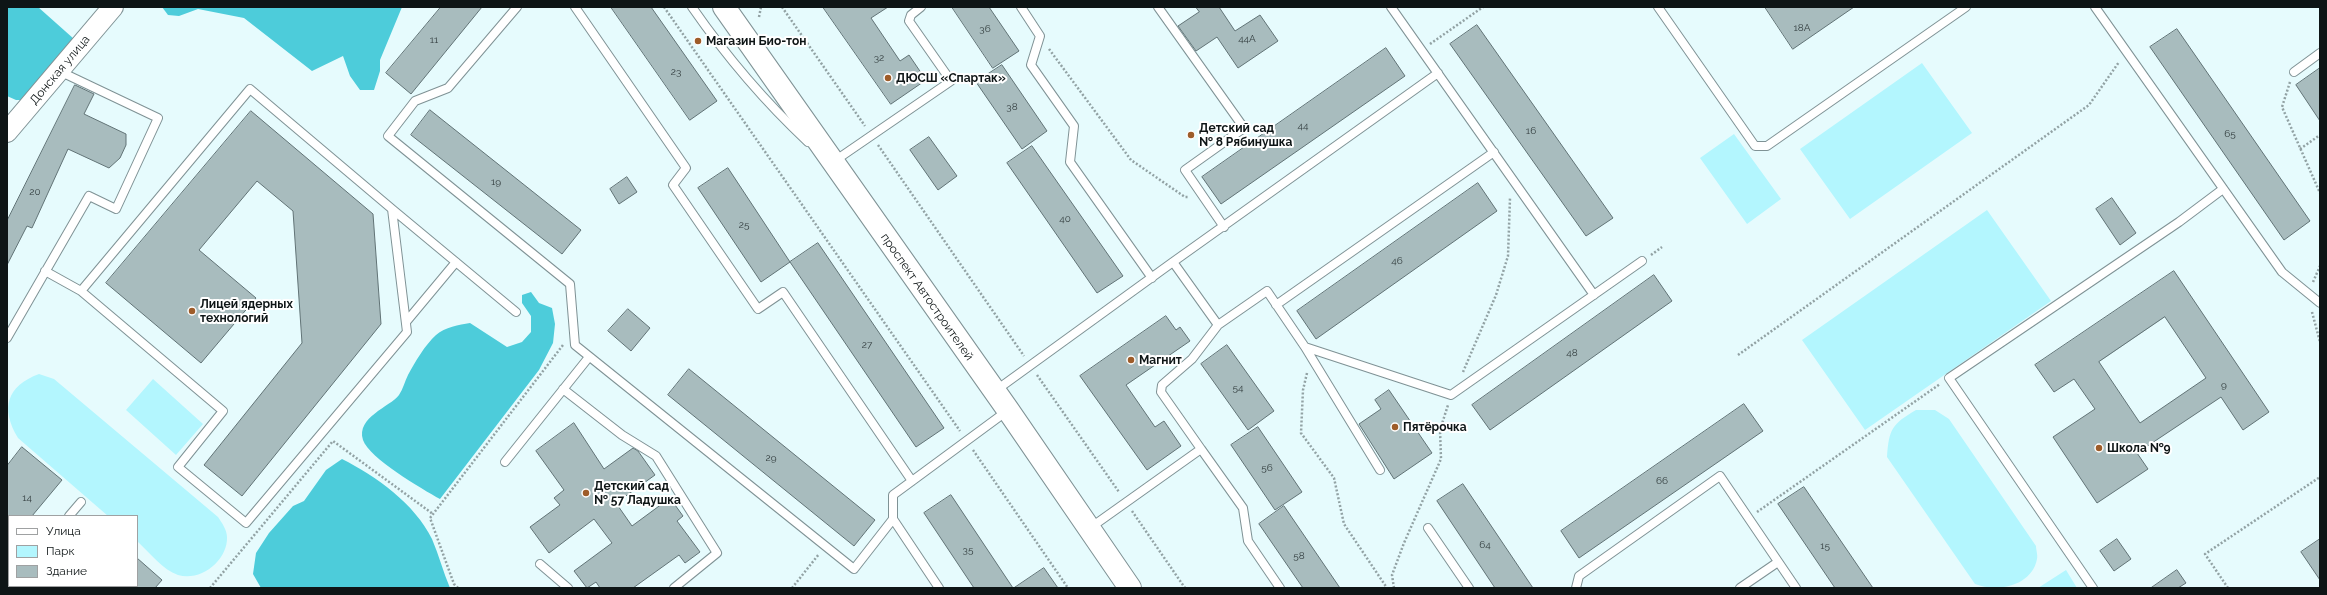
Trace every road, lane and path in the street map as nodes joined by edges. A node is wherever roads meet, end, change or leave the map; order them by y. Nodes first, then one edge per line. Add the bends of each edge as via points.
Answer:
1 (113, 7) edge
2 (517, 7) edge
3 (575, 7) edge
4 (664, 7) edge
5 (692, 7) edge
6 (724, 7) edge
7 (761, 7) edge
8 (782, 7) edge
9 (921, 7) edge
10 (1021, 7) edge
11 (1158, 7) edge
12 (1392, 7) edge
13 (1483, 7) edge
14 (1658, 7) edge
15 (1966, 7) edge
16 (2095, 7) edge
17 (759, 17) dead end
18 (1040, 36) junction
19 (1421, 50) junction
20 (2126, 52) junction
21 (2320, 53) edge
22 (59, 71) junction
23 (2294, 72) joint
24 (1438, 73) junction
25 (7, 132) edge
26 (2320, 135) edge
27 (871, 136) junction
28 (2300, 149) junction
29 (1494, 152) junction
30 (832, 163) junction
31 (2223, 189) junction
32 (2320, 193) edge
33 (1203, 196) junction
34 (392, 209) junction
35 (1224, 227) junction
36 (1642, 261) dead end
37 (456, 262) junction
38 (1174, 262) junction
39 (2320, 266) edge
40 (45, 271) junction
41 (1152, 278) junction
42 (80, 291) junction
43 (2308, 293) junction
44 (1594, 295) junction
45 (2320, 303) edge
46 (1276, 305) junction
47 (516, 312) dead end
48 (406, 322) junction
49 (1218, 325) junction
50 (572, 333) junction
51 (7, 338) edge
52 (2320, 342) edge
53 (1305, 346) junction
54 (1311, 355) junction
55 (1738, 355) dead end
56 (589, 357) junction
57 (1030, 365) junction
58 (1949, 378) junction
59 (563, 388) junction
60 (994, 391) junction
61 (1008, 410) junction
62 (966, 441) junction
63 (1201, 448) junction
64 (505, 462) dead end
65 (1380, 470) dead end
66 (2320, 477) edge
67 (912, 481) junction
68 (81, 502) dead end
69 (1126, 502) junction
70 (433, 514) junction
71 (70, 515) edge
72 (1748, 518) junction
73 (893, 519) junction
74 (1089, 528) junction
75 (1428, 528) dead end
76 (826, 546) junction
77 (1778, 562) junction
78 (540, 564) dead end
79 (210, 588) edge
80 (458, 588) edge
81 (568, 588) edge
82 (674, 588) edge
83 (792, 588) edge
84 (939, 588) edge
85 (1068, 588) edge
86 (1130, 588) edge
87 (1186, 588) edge
88 (1280, 588) edge
89 (1387, 588) edge
90 (1469, 588) edge
91 (1576, 588) edge
92 (1740, 588) edge
93 (1796, 588) edge
94 (2093, 588) edge
95 (2228, 588) edge

1 - 22 street, Донская улица
2 - 50 lane via 448,88 415,101 388,136 570,284
3 - 67 lane via 686,168 673,185 758,310 784,292
4 - 62 path
5 - 30 lane via 718,44 777,113
6 - 30 highway, проспект Автостроителей
7 - 17 path
8 - 27 path
9 - 27 lane via 911,15 910,21 951,81
10 - 18 lane
11 - 33 lane via 1244,128 1185,170
12 - 19 lane
13 - 19 path
14 - 15 lane via 1755,146 1767,146
16 - 20 lane
18 - 33 path via 1131,160 1185,197
18 - 41 lane via 1031,65 1074,126 1070,162
19 - 24 lane
20 - 31 lane
20 - 55 path via 2089,106
21 - 23 lane
22 - 25 street, Донская улица
22 - 40 lane via 158,118 116,210 89,196
23 - 28 path via 2282,107
24 - 29 lane
24 - 35 lane
26 - 28 path
27 - 30 lane
27 - 57 path
28 - 32 path
29 - 44 lane
29 - 46 lane
30 - 60 highway, проспект Автостроителей
31 - 43 lane via 2282,272
31 - 58 lane via 2179,222
33 - 35 lane
34 - 37 lane
34 - 42 lane via 250,90
34 - 48 lane
35 - 38 lane
36 - 44 lane
37 - 47 lane
37 - 48 lane
38 - 41 lane
38 - 49 lane
39 - 43 path
40 - 42 lane
40 - 51 lane
41 - 57 lane
42 - 48 lane via 223,411 178,467 246,523 407,332
43 - 45 lane
43 - 52 path
44 - 53 lane via 1451,395
46 - 49 lane via 1267,291
46 - 53 lane
49 - 63 lane via 1192,359 1162,385 1161,392
50 - 56 lane via 575,345
50 - 70 path
53 - 54 lane
54 - 65 lane
54 - 89 path via 1303,390 1301,433 1334,478 1344,524
56 - 59 lane
56 - 76 lane
57 - 60 lane
57 - 69 path
58 - 72 path
58 - 94 lane
59 - 64 lane
59 - 82 lane via 622,435 656,456 717,553
60 - 61 highway, проспект Автостроителей
61 - 62 lane
61 - 74 highway, проспект Автостроителей
62 - 67 lane
62 - 85 path
63 - 69 lane
63 - 88 lane via 1242,508 1248,541
66 - 95 path via 2205,554
67 - 73 lane via 893,495
68 - 71 lane
69 - 74 lane
69 - 87 path
70 - 79 path via 333,441
70 - 80 path via 430,518 454,584
72 - 77 lane
72 - 91 lane via 1720,476 1579,576
73 - 76 lane via 854,569
73 - 84 lane
74 - 86 highway, проспект Автостроителей
75 - 90 lane
76 - 83 path
77 - 92 lane
77 - 93 lane
78 - 81 lane

